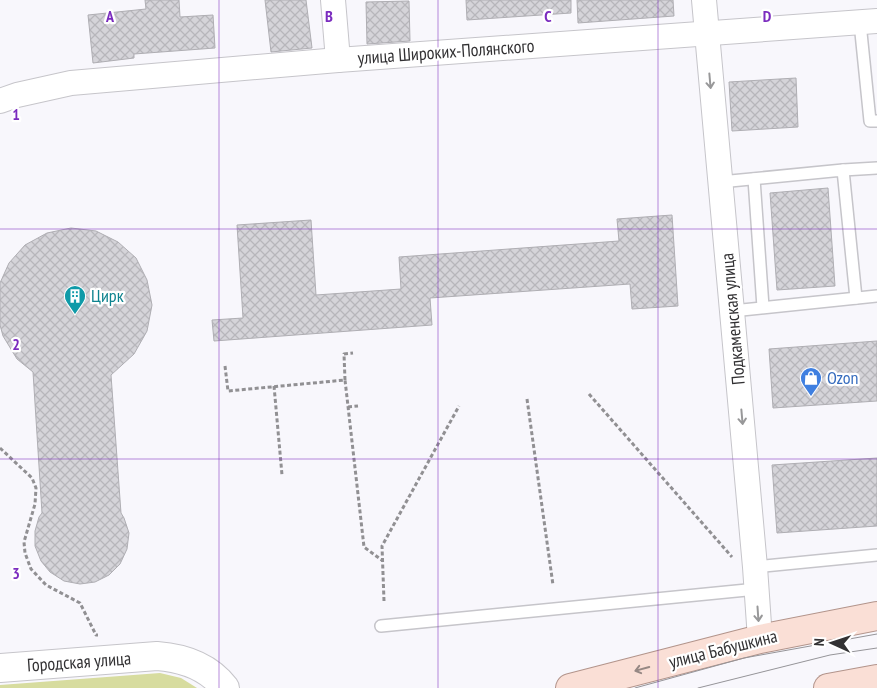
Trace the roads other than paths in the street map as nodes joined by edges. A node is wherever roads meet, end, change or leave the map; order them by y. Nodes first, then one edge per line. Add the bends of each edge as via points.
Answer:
1 (333, 0) edge
2 (704, 0) edge
3 (869, 22) edge
4 (706, 33) junction
5 (338, 60) junction
6 (8, 98) edge
7 (877, 121) edge
8 (877, 168) edge
9 (843, 170) junction
10 (754, 179) junction
11 (720, 182) junction
12 (877, 296) edge
13 (856, 298) junction
14 (764, 308) junction
15 (732, 311) junction
16 (877, 555) edge
17 (749, 572) junction
18 (877, 616) edge
19 (381, 626) dead end
20 (760, 639) junction
21 (0, 668) edge
22 (877, 679) edge
23 (222, 686) edge
24 (570, 688) edge
25 (828, 688) edge

1 - 5 street
2 - 4 street, Подкаменская улица
3 - 4 street, улица Широких-Полянского
3 - 7 lane via 870,121
4 - 5 street, улица Широких-Полянского
4 -> 11 street, Подкаменская улица
5 - 6 street, улица Широких-Полянского via 71,84
8 - 9 lane
9 - 10 lane
9 - 13 lane
10 - 11 lane
10 - 14 lane
11 - 15 street, Подкаменская улица
12 - 13 lane
13 - 14 lane
14 - 15 lane
15 -> 17 street, Подкаменская улица
16 - 17 lane
17 - 19 lane
17 -> 20 street, Подкаменская улица
18 - 20 main road, улица Бабушкина
20 -> 24 main road, улица Бабушкина
21 - 23 street, Городская улица via 157,656 186,660 201,667
22 - 25 main road

